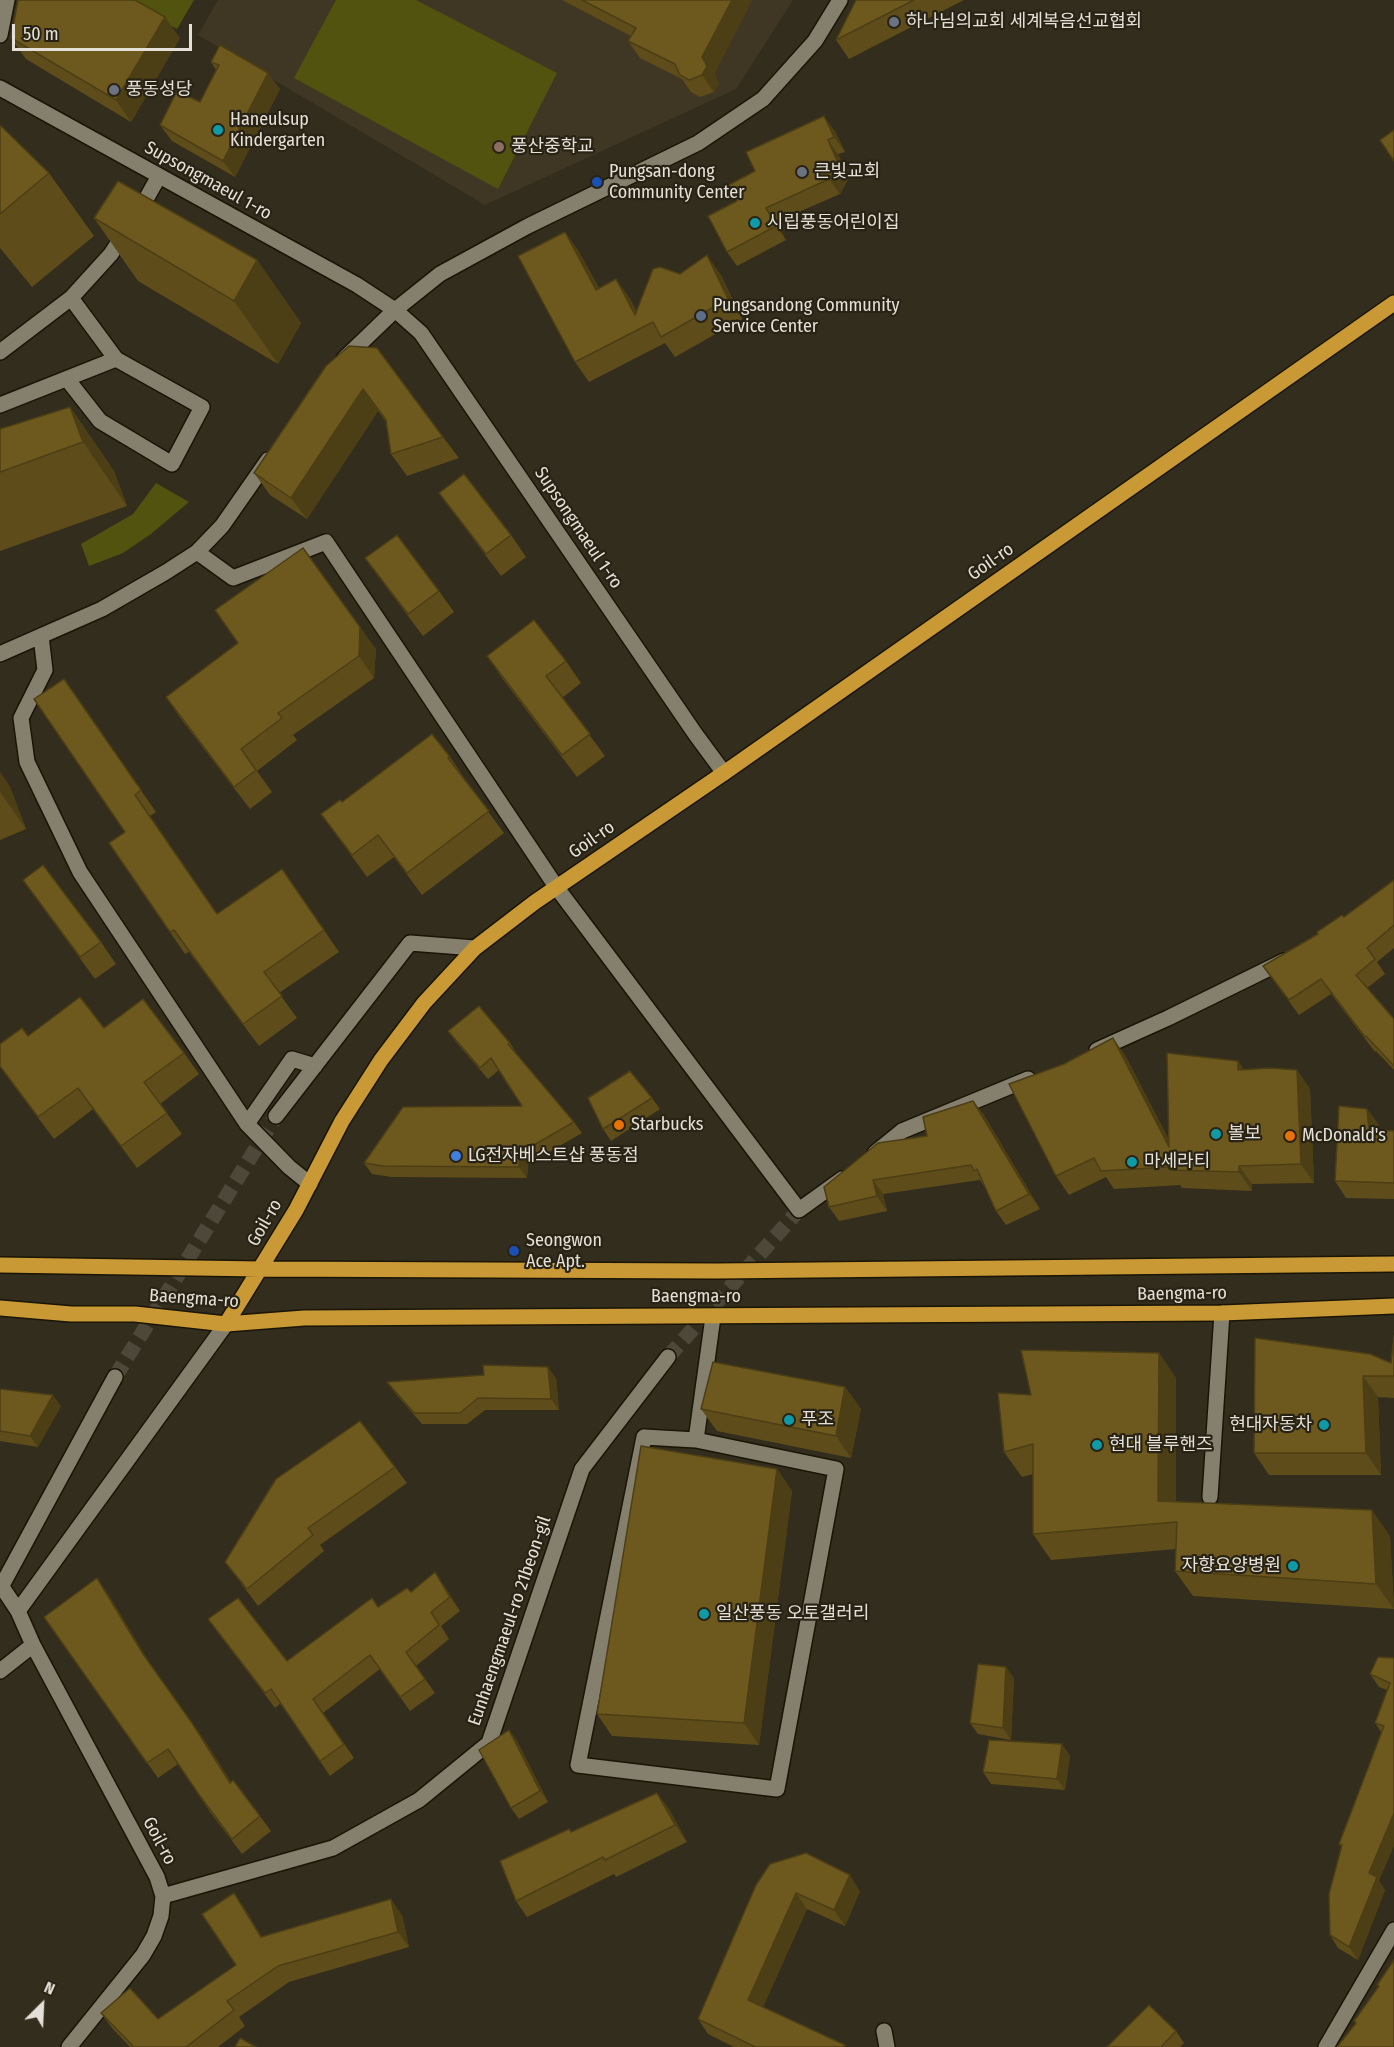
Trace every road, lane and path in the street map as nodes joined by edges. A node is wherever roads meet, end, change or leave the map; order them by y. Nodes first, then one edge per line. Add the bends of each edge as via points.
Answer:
1 (7, 0) edge
2 (840, 0) edge
3 (0, 35) edge
4 (0, 88) edge
5 (159, 176) junction
6 (71, 298) junction
7 (1394, 303) edge
8 (395, 310) junction
9 (0, 352) edge
10 (116, 359) junction
11 (331, 373) edge
12 (67, 379) junction
13 (0, 405) edge
14 (274, 452) edge
15 (197, 552) junction
16 (41, 636) junction
17 (0, 654) edge
18 (724, 772) junction
19 (556, 888) junction
20 (475, 948) junction
21 (1295, 955) edge
22 (1087, 1054) edge
23 (315, 1066) junction
24 (1046, 1072) edge
25 (276, 1116) tunnel mouth
26 (247, 1124) junction
27 (309, 1184) junction
28 (0, 1257) edge
29 (1394, 1264) edge
30 (7, 1266) edge
31 (261, 1269) junction
32 (1394, 1306) edge
33 (0, 1308) edge
34 (1222, 1313) junction
35 (713, 1317) junction
36 (226, 1324) junction
37 (668, 1357) tunnel mouth
38 (115, 1377) tunnel mouth
39 (696, 1440) junction
40 (1210, 1497) dead end
41 (1, 1587) edge
42 (18, 1611) junction
43 (33, 1645) junction
44 (0, 1671) edge
45 (163, 1896) junction
46 (1394, 1930) edge
47 (884, 2031) dead end
48 (69, 2047) edge
49 (887, 2047) edge
50 (1326, 2047) edge

1 - 3 street
2 - 8 street via 815,41 763,99 698,142 440,274
4 - 5 street, Supsongmaeul 1-ro
5 - 6 street via 111,254
5 - 8 street, Supsongmaeul 1-ro
6 - 9 street
6 - 10 street
7 - 18 main road, Goil-ro
8 - 11 street
8 - 18 street, Supsongmaeul 1-ro via 421,333
10 - 12 street
10 - 12 street via 202,407 172,464 100,421
12 - 13 street
14 - 15 street via 222,526
15 - 16 street via 102,609
15 - 19 street via 233,578 326,542
16 - 17 street
16 - 26 street via 45,670 21,718 27,762 80,872
18 - 19 main road, Goil-ro
19 - 20 main road, Goil-ro
19 - 24 street via 799,1210 902,1131
20 - 23 street via 410,943
20 - 27 main road, Goil-ro via 424,1003 381,1060 342,1121
21 - 22 street
23 - 25 street
23 - 26 street via 292,1059
26 - 27 street
27 - 31 main road, Goil-ro
28 - 30 street
29 - 31 main road, Baengma-ro via 717,1271
30 - 31 main road, Baengma-ro
31 - 36 main road, Goil-ro
32 - 34 main road, Baengma-ro
33 - 36 main road, Baengma-ro via 135,1314
34 - 35 main road, Baengma-ro
34 - 40 street
35 - 36 main road, Baengma-ro via 304,1318
35 - 39 street
36 - 42 street, Goil-ro
37 - 45 street, Eunhaengmaeul-ro 21beon-gil via 582,1469 489,1743 419,1800 333,1848
38 - 41 street
39 - 39 street via 644,1437 578,1765 777,1789 836,1469
41 - 42 street, Goil-ro
42 - 43 street, Goil-ro
43 - 44 street
43 - 45 street, Goil-ro via 157,1876
45 - 48 street via 154,1936 143,1955
46 - 50 street
47 - 49 street

